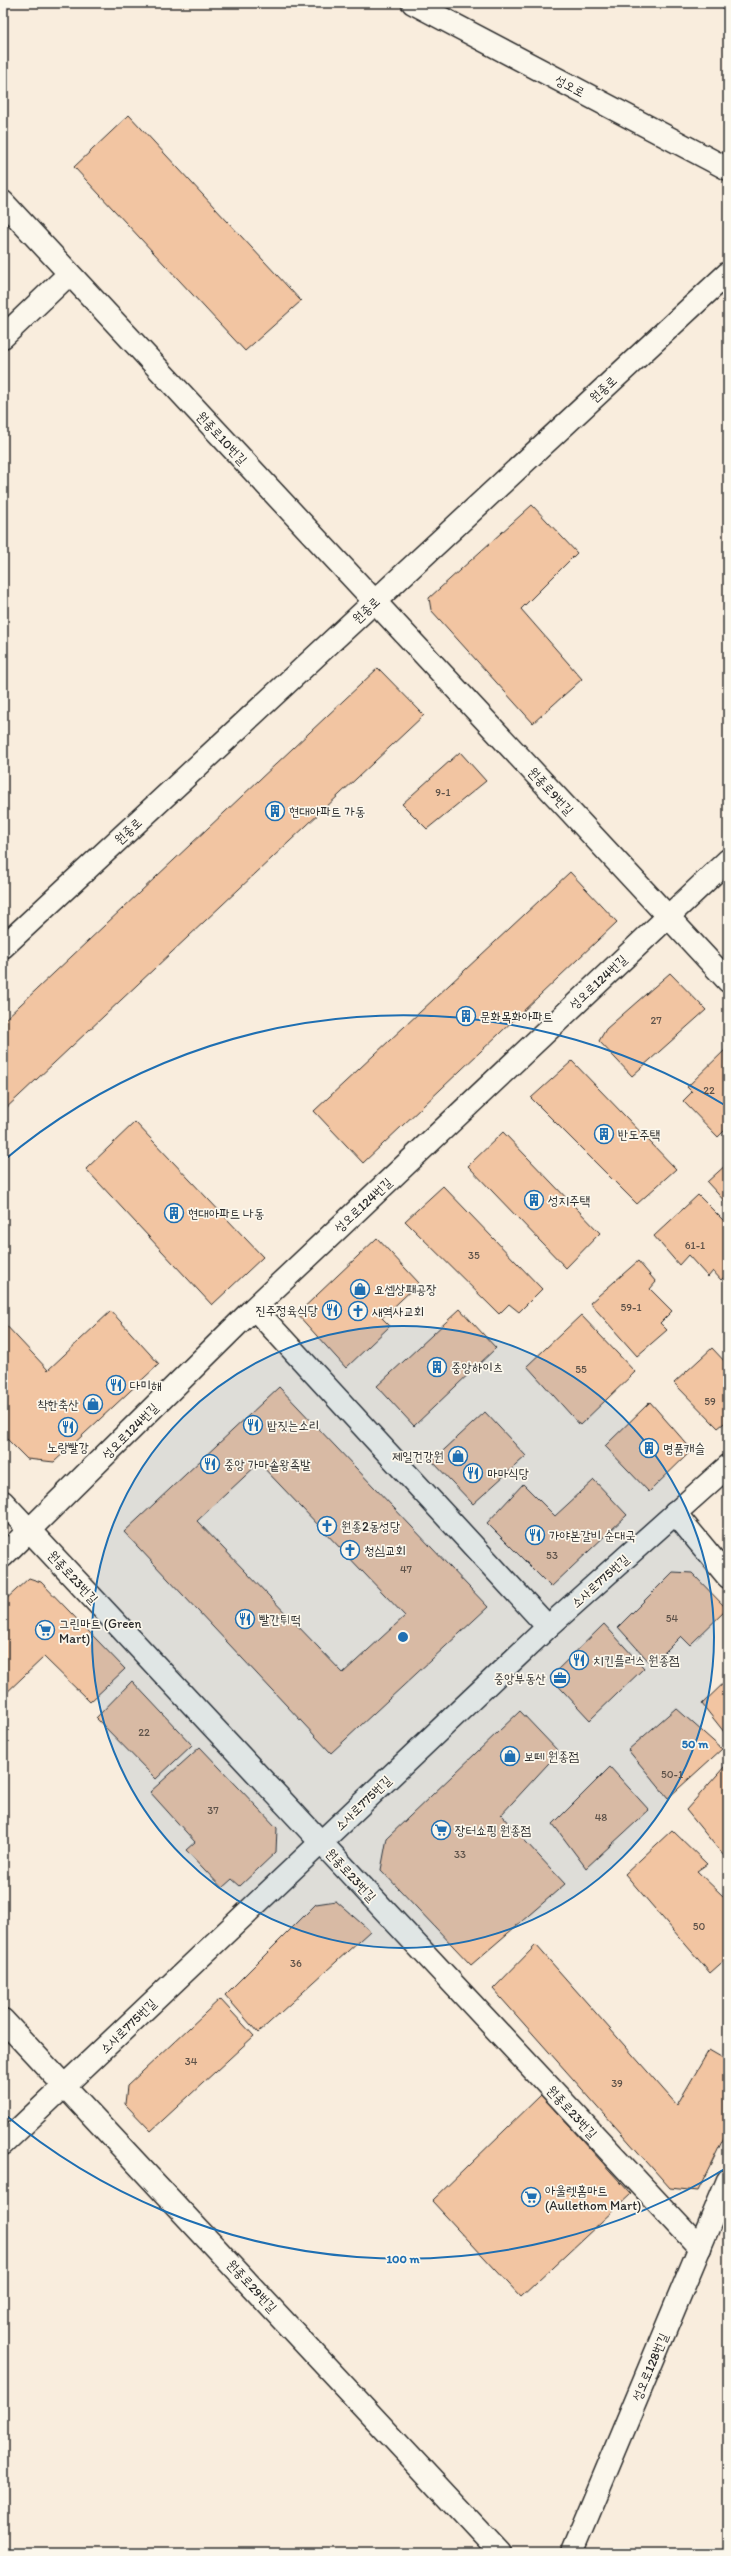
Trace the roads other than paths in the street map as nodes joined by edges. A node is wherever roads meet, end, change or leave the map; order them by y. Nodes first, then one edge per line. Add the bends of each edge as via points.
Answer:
1 (413, 3) edge
2 (728, 169) edge
3 (3, 202) edge
4 (728, 273) edge
5 (69, 274) junction
6 (3, 337) edge
7 (374, 602) junction
8 (728, 860) edge
9 (668, 916) junction
10 (3, 947) edge
11 (728, 981) edge
12 (254, 1308) junction
13 (728, 1466) edge
14 (3, 1502) edge
15 (675, 1514) junction
16 (29, 1530) junction
17 (3, 1556) edge
18 (728, 1577) edge
19 (548, 1627) junction
20 (321, 1843) junction
21 (3, 2020) edge
22 (66, 2086) junction
23 (3, 2144) edge
24 (728, 2180) edge
25 (700, 2248) junction
26 (500, 2553) edge
27 (572, 2553) edge

1 - 2 street, 성오로
3 - 5 street, 원종로10번길
4 - 7 street, 원종로
5 - 6 street
5 - 7 street, 원종로10번길
7 - 9 street, 원종로9번길
7 - 10 street, 원종로
8 - 9 street, 성오로124번길
9 - 11 street, 원종로9번길
9 - 12 street, 성오로124번길
12 - 16 street, 성오로124번길
12 - 19 street
13 - 15 street, 소사로775번길
14 - 16 street, 원종로23번길
15 - 18 street
15 - 19 street, 소사로775번길
16 - 17 street, 성오로124번길
16 - 20 street, 원종로23번길
19 - 20 street, 소사로775번길
20 - 22 street, 소사로775번길
20 - 25 street, 원종로23번길
21 - 22 street, 원종로29번길
22 - 23 street, 소사로775번길
22 - 26 street, 원종로29번길
24 - 25 street, 성오로128번길
25 - 27 street, 성오로128번길

